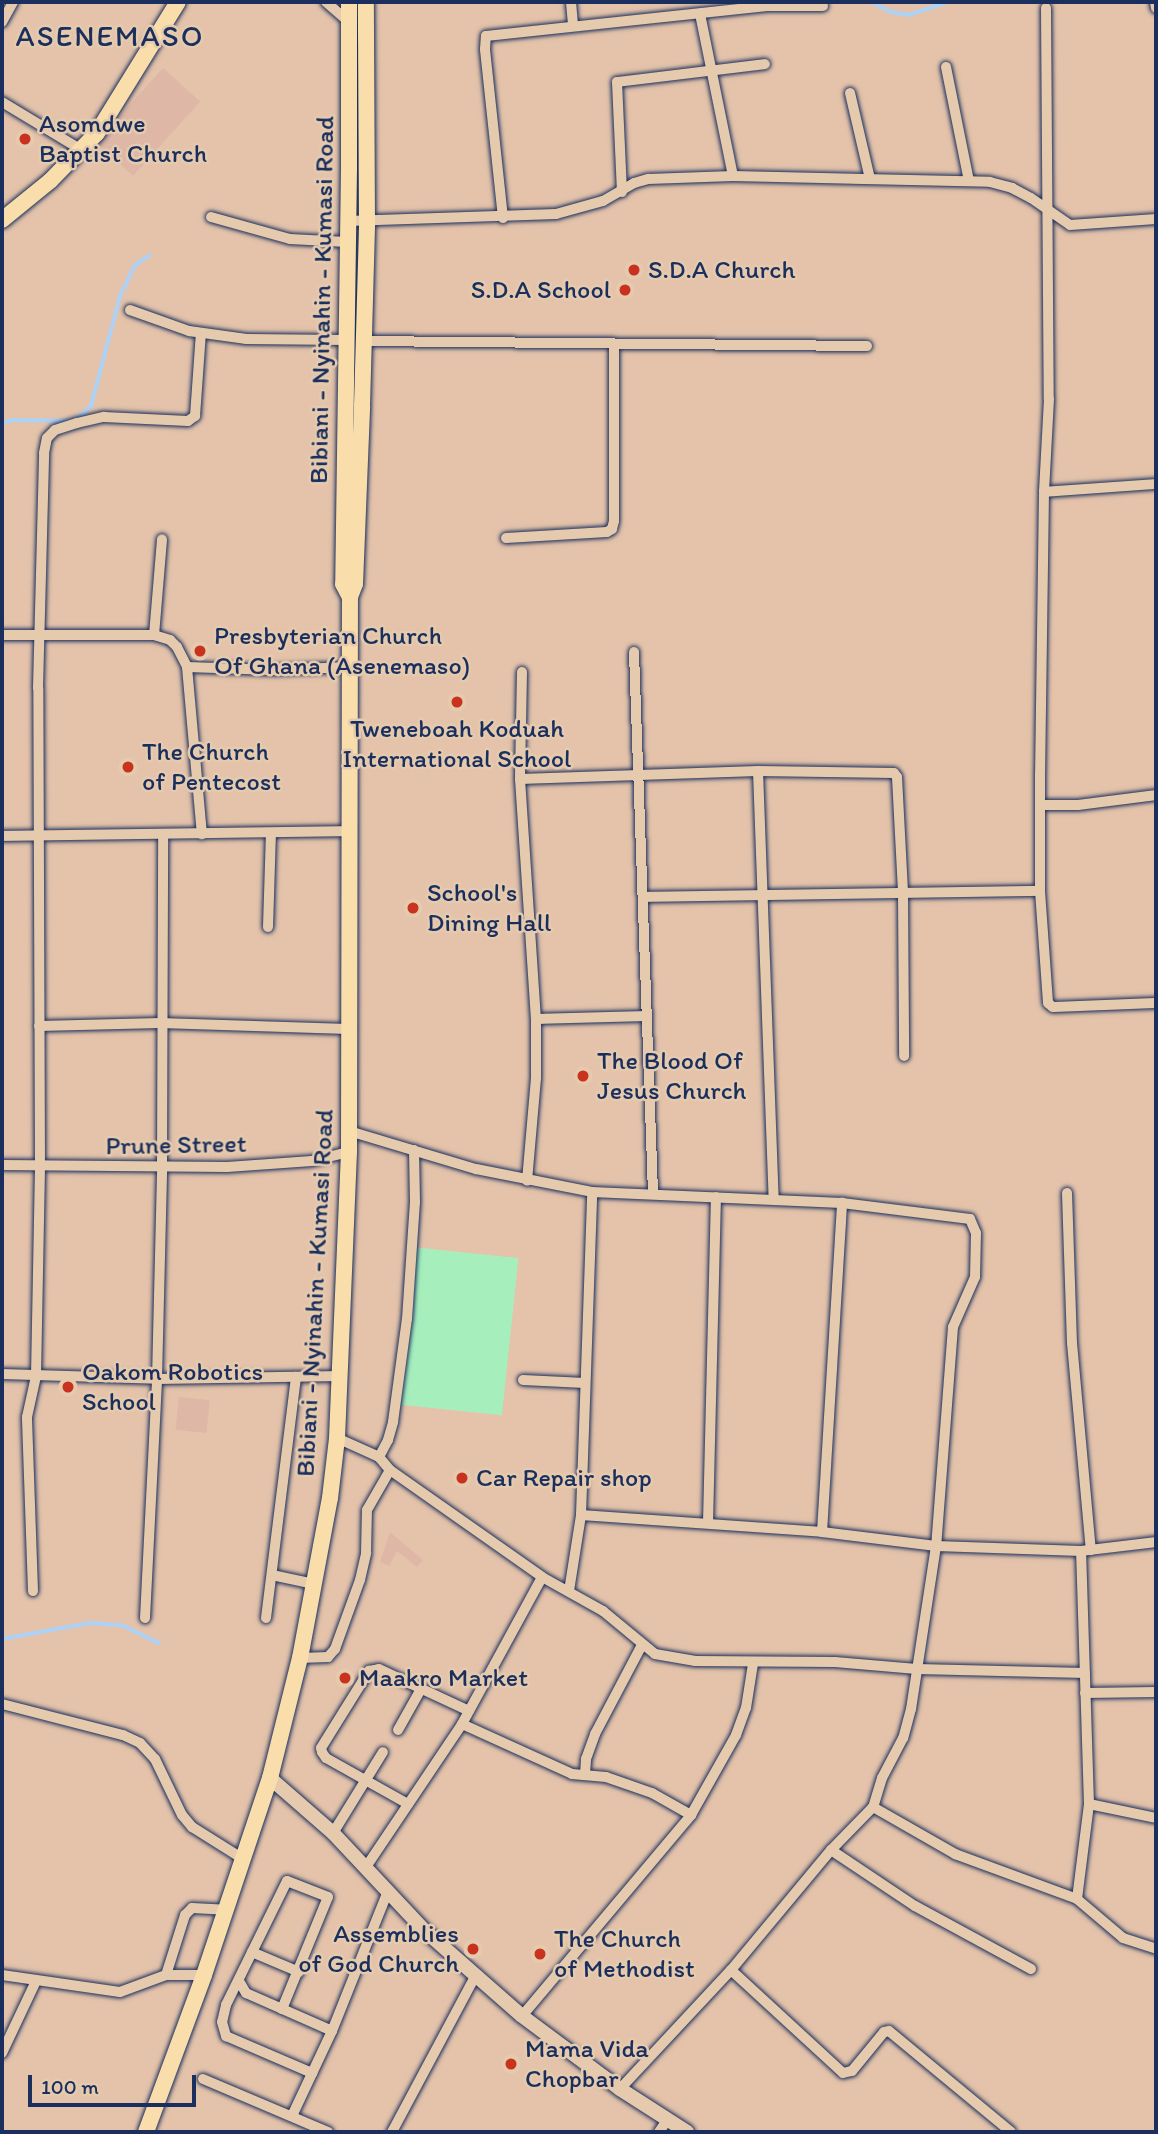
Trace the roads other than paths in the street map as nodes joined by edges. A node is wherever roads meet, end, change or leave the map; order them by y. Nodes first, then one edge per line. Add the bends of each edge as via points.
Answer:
1 (13, 2) edge
2 (178, 2) edge
3 (326, 2) edge
4 (349, 2) edge
5 (366, 2) edge
6 (571, 2) edge
7 (1155, 2) edge
8 (823, 6) dead end
9 (1046, 8) dead end
10 (1156, 8) edge
11 (700, 14) junction
12 (348, 21) junction
13 (2, 22) edge
14 (573, 26) junction
15 (765, 64) dead end
16 (946, 67) dead end
17 (712, 72) junction
18 (850, 93) dead end
19 (2, 102) edge
20 (80, 149) junction
21 (733, 176) junction
22 (870, 179) junction
23 (970, 181) junction
24 (622, 192) junction
25 (1050, 213) junction
26 (211, 217) dead end
27 (503, 218) junction
28 (1156, 219) edge
29 (2, 220) edge
30 (348, 221) junction
31 (367, 222) junction
32 (347, 243) junction
33 (130, 310) dead end
34 (201, 333) junction
35 (345, 340) junction
36 (363, 341) junction
37 (614, 345) junction
38 (867, 346) dead end
39 (1156, 484) edge
40 (1044, 492) junction
41 (506, 538) dead end
42 (162, 539) dead end
43 (350, 597) junction
44 (2, 635) edge
45 (154, 635) junction
46 (39, 636) junction
47 (635, 652) dead end
48 (187, 667) junction
49 (350, 667) junction
50 (522, 672) dead end
51 (758, 771) junction
52 (636, 776) junction
53 (520, 779) junction
54 (1156, 794) edge
55 (1040, 805) junction
56 (352, 831) junction
57 (271, 832) junction
58 (202, 834) junction
59 (38, 835) junction
60 (163, 835) junction
61 (2, 836) edge
62 (1040, 891) junction
63 (903, 894) junction
64 (764, 895) junction
65 (643, 897) junction
66 (268, 927) dead end
67 (1156, 1003) edge
68 (647, 1016) junction
69 (536, 1019) junction
70 (160, 1023) junction
71 (39, 1026) junction
72 (348, 1029) junction
73 (904, 1056) dead end
74 (349, 1130) junction
75 (414, 1150) junction
76 (349, 1152) junction
77 (2, 1165) edge
78 (40, 1167) junction
79 (162, 1167) junction
80 (527, 1181) junction
81 (592, 1192) junction
82 (653, 1193) junction
83 (1067, 1193) dead end
84 (716, 1196) junction
85 (774, 1198) junction
86 (842, 1203) junction
87 (2, 1374) edge
88 (36, 1376) junction
89 (341, 1376) junction
90 (296, 1377) junction
91 (157, 1379) junction
92 (523, 1380) dead end
93 (585, 1383) junction
94 (337, 1438) junction
95 (379, 1457) junction
96 (390, 1470) junction
97 (581, 1515) junction
98 (708, 1523) junction
99 (822, 1532) junction
100 (1156, 1542) edge
101 (936, 1546) junction
102 (1086, 1550) junction
103 (272, 1575) junction
104 (542, 1577) junction
105 (314, 1584) junction
106 (33, 1591) dead end
107 (569, 1591) junction
108 (145, 1618) dead end
109 (267, 1618) dead end
110 (642, 1645) junction
111 (300, 1658) junction
112 (753, 1664) junction
113 (917, 1668) junction
114 (1085, 1673) junction
115 (421, 1689) junction
116 (1156, 1692) edge
117 (1085, 1693) junction
118 (2, 1704) edge
119 (469, 1711) junction
120 (462, 1724) junction
121 (398, 1730) dead end
122 (383, 1752) dead end
123 (585, 1774) junction
124 (270, 1778) junction
125 (366, 1780) junction
126 (408, 1804) junction
127 (1089, 1804) junction
128 (873, 1807) junction
129 (691, 1815) junction
130 (1156, 1818) edge
131 (333, 1833) junction
132 (831, 1850) junction
133 (243, 1858) junction
134 (366, 1867) junction
135 (1078, 1877) junction
136 (388, 1891) junction
137 (1061, 1891) junction
138 (1077, 1899) junction
139 (226, 1910) junction
140 (1155, 1951) edge
141 (252, 1952) junction
142 (1031, 1969) dead end
143 (731, 1970) junction
144 (299, 1972) junction
145 (2, 1975) edge
146 (166, 1975) junction
147 (204, 1975) junction
148 (475, 1975) junction
149 (36, 1981) junction
150 (239, 1982) junction
151 (282, 2009) junction
152 (522, 2016) junction
153 (332, 2031) junction
154 (2, 2053) edge
155 (312, 2073) junction
156 (203, 2079) dead end
157 (620, 2089) junction
158 (292, 2116) junction
159 (663, 2126) edge
160 (146, 2132) edge
161 (328, 2132) edge
162 (393, 2132) edge
163 (687, 2132) edge
164 (1012, 2132) edge

1 - 13 street
2 - 20 main road via 111,115
3 - 12 street
4 - 12 main road, Bibiani - Nyinahin - Kumasi Road
5 - 31 main road, Bibiani - Nyinahin - Kumasi Road
6 - 14 street
7 - 10 street
8 - 11 street via 769,6
9 - 25 street
11 - 14 street
11 - 17 street
12 - 30 main road, Bibiani - Nyinahin - Kumasi Road
14 - 27 street via 492,33 485,40
15 - 17 street
16 - 23 street
17 - 21 street
17 - 24 street via 617,82
18 - 22 street
19 - 20 street
20 - 29 main road
21 - 22 street
21 - 24 street via 648,179
22 - 23 street
23 - 25 street via 1012,188
24 - 27 street via 556,215
25 - 28 street via 1079,226
25 - 40 street
26 - 32 street via 290,239
27 - 31 street
30 - 31 street
30 - 32 main road, Bibiani - Nyinahin - Kumasi Road
31 - 36 main road, Bibiani - Nyinahin - Kumasi Road
32 - 35 main road, Bibiani - Nyinahin - Kumasi Road
33 - 34 street
34 - 35 street via 278,342
34 - 46 street via 195,416 188,421 104,417 55,430 47,439
35 - 43 main road, Bibiani - Nyinahin - Kumasi Road via 342,584
36 - 37 street
36 - 43 main road, Bibiani - Nyinahin - Kumasi Road via 355,584
37 - 38 street
37 - 41 street via 612,529 607,533
39 - 40 street
40 - 55 street
42 - 45 street
43 - 49 main road, Bibiani - Nyinahin - Kumasi Road
44 - 46 street
45 - 46 street
45 - 48 street via 177,647
46 - 59 street
47 - 52 street
48 - 49 street
48 - 58 street
49 - 56 main road, Bibiani - Nyinahin - Kumasi Road
50 - 53 street
51 - 52 street
51 - 63 street via 894,773
51 - 64 street
52 - 53 street
52 - 65 street
53 - 69 street
54 - 55 street via 1078,805
55 - 62 street
56 - 57 street
56 - 72 main road, Bibiani - Nyinahin - Kumasi Road
57 - 58 street
57 - 66 street
58 - 60 street
59 - 60 street
59 - 61 street
59 - 71 street
60 - 70 street
62 - 63 street
62 - 67 street via 1049,1005
63 - 64 street
63 - 73 street
64 - 65 street
64 - 85 street
65 - 68 street
68 - 69 street
68 - 82 street
69 - 80 street
70 - 71 street
70 - 72 street
70 - 79 street
71 - 78 street
72 - 74 main road, Bibiani - Nyinahin - Kumasi Road
74 - 75 street
74 - 76 main road, Bibiani - Nyinahin - Kumasi Road
75 - 80 street
75 - 95 street via 407,1319 393,1422
76 - 79 street, Prune Street via 312,1161
76 - 89 main road, Bibiani - Nyinahin - Kumasi Road
77 - 78 street, Prune Street
78 - 79 street, Prune Street
78 - 88 street
79 - 91 street
80 - 81 street
81 - 82 street
81 - 93 street
82 - 84 street
83 - 102 street
84 - 85 street
84 - 98 street
85 - 86 street
86 - 99 street
86 - 101 street via 970,1219 976,1233 975,1277 953,1327
87 - 88 street
88 - 91 street
88 - 106 street via 27,1417
89 - 90 street
89 - 94 main road, Bibiani - Nyinahin - Kumasi Road
90 - 91 street
90 - 103 street
91 - 108 street
92 - 93 street
93 - 97 street
94 - 95 street
94 - 105 main road, Bibiani - Nyinahin - Kumasi Road
95 - 96 street
96 - 104 street
96 - 111 street via 367,1510 360,1580 335,1649 328,1657
97 - 98 street
97 - 107 street
98 - 99 street
99 - 101 street
100 - 102 street
101 - 102 street
101 - 113 street
102 - 114 street
103 - 105 street
103 - 109 street
104 - 107 street
104 - 119 street
105 - 111 main road, Bibiani - Nyinahin - Kumasi Road
107 - 110 street via 603,1611
110 - 112 street via 673,1658
110 - 123 street via 595,1734
111 - 124 main road, Bibiani - Nyinahin - Kumasi Road
112 - 113 street via 835,1662
112 - 129 street via 736,1735
113 - 114 street
113 - 128 street via 903,1738
114 - 117 street
115 - 119 street
115 - 121 street
115 - 125 street via 379,1669 369,1671 321,1748 326,1758
116 - 117 street
117 - 127 street
118 - 133 street via 140,1743 155,1759 192,1827
119 - 120 street
120 - 123 street via 572,1774
120 - 126 street
122 - 125 street
123 - 129 street via 652,1793
124 - 131 street
124 - 133 main road, Bibiani - Nyinahin - Kumasi Road
125 - 126 street
125 - 131 street
126 - 134 street
127 - 130 street
127 - 135 street
128 - 132 street
128 - 137 street via 955,1854
129 - 152 street
131 - 134 street
132 - 142 street via 915,1906
132 - 143 street
133 - 139 main road, Bibiani - Nyinahin - Kumasi Road
134 - 136 street
135 - 137 street
135 - 138 street
136 - 148 street
136 - 153 street
137 - 138 street
138 - 140 street via 1123,1938
139 - 146 street via 192,1908 185,1915
139 - 147 main road, Bibiani - Nyinahin - Kumasi Road
141 - 144 street
141 - 144 street via 287,1881 322,1893 328,1897 327,1905
141 - 150 street
143 - 157 street
143 - 164 street via 843,2073 852,2071 889,2031
144 - 151 street
145 - 149 street
146 - 147 street
146 - 149 street via 120,1992
147 - 160 main road, Bibiani - Nyinahin - Kumasi Road
148 - 152 street
148 - 162 street
149 - 154 street
150 - 151 street via 246,1993
150 - 155 street via 226,2005 222,2022 226,2036
151 - 153 street
152 - 157 street
153 - 155 street
155 - 158 street
156 - 158 street
157 - 159 street
158 - 161 street
159 - 163 street

